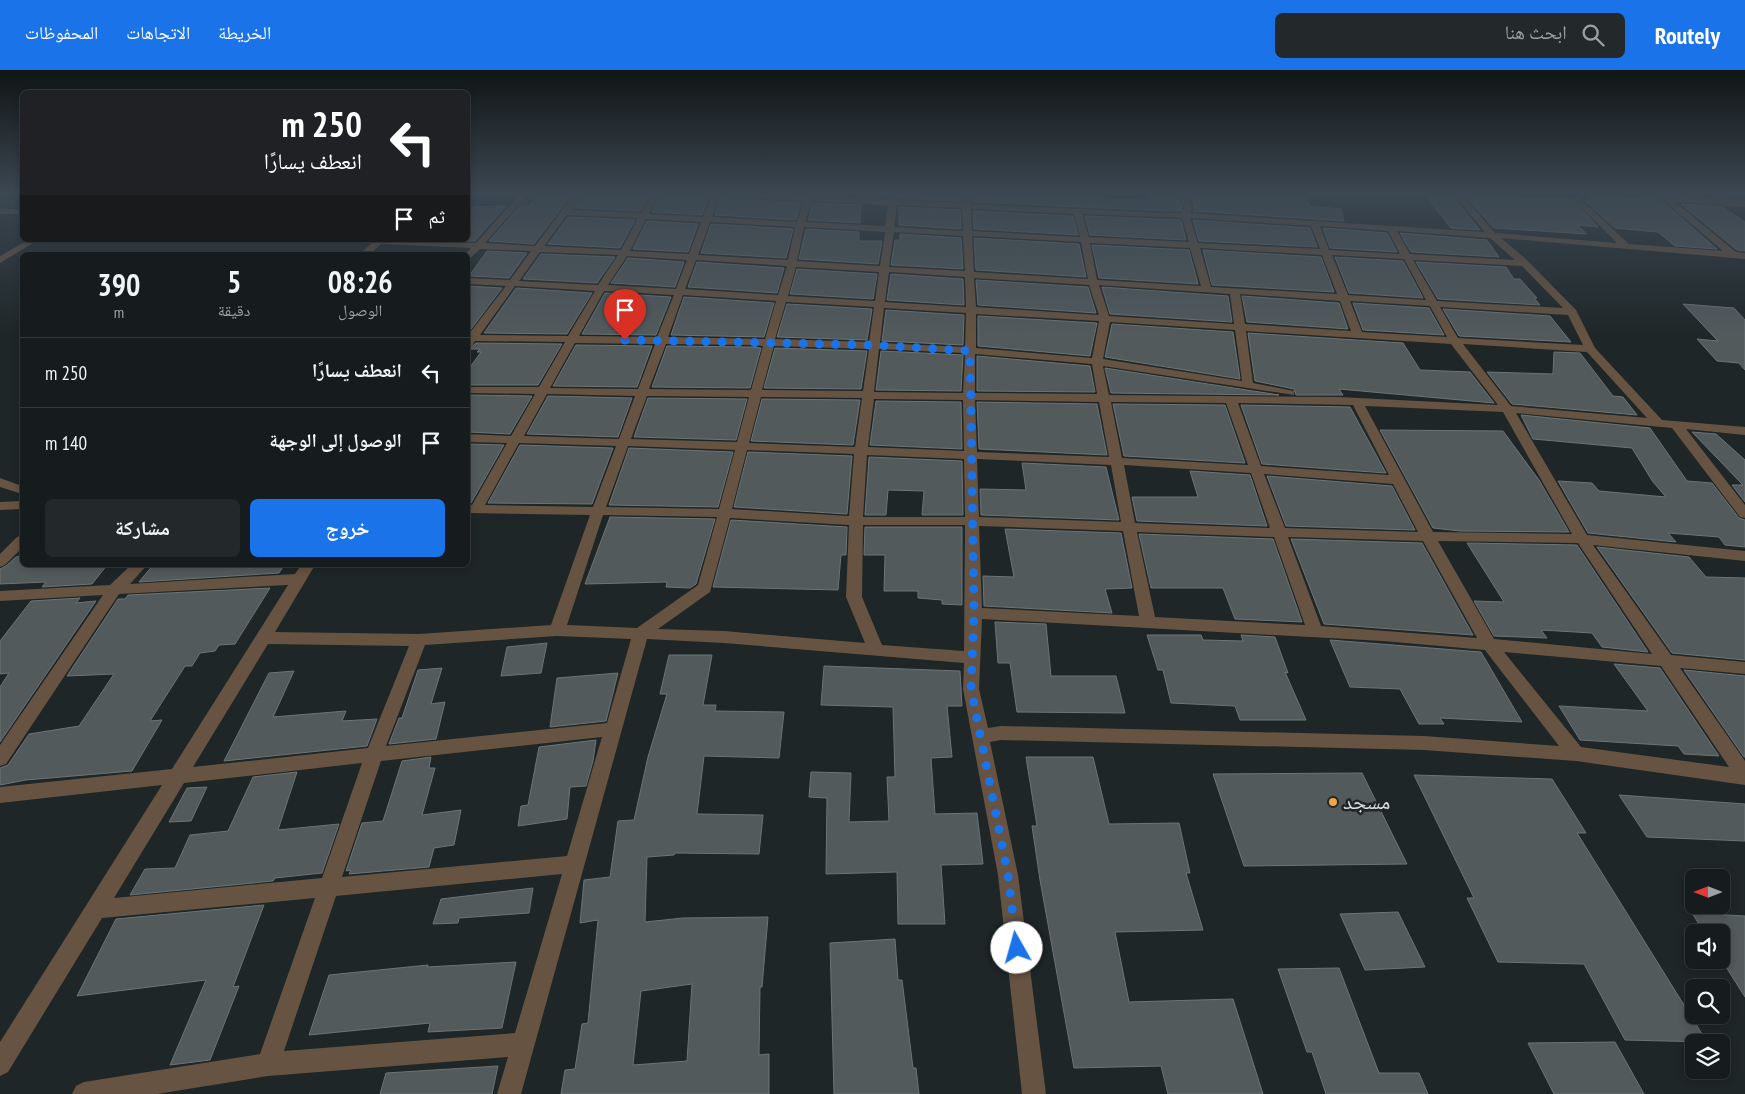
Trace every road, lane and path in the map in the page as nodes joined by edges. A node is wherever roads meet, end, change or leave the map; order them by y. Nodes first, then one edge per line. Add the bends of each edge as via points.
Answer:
1 (31, 242) edge
2 (378, 242) edge
3 (399, 242) edge
4 (482, 242) edge
5 (542, 242) edge
6 (630, 242) edge
7 (698, 242) edge
8 (797, 242) edge
9 (889, 242) edge
10 (967, 242) edge
11 (1086, 242) edge
12 (1154, 242) edge
13 (1322, 242) edge
14 (1398, 242) edge
15 (1500, 242) edge
16 (1563, 242) edge
17 (1622, 242) edge
18 (1717, 242) edge
19 (1194, 244) junction
20 (478, 246) junction
21 (1628, 248) junction
22 (537, 249) junction
23 (367, 252) edge
24 (624, 253) junction
25 (1326, 253) junction
26 (470, 255) edge
27 (1732, 255) junction
28 (1745, 256) edge
29 (692, 257) junction
30 (1407, 257) junction
31 (0, 260) edge
32 (1525, 263) junction
33 (792, 264) junction
34 (886, 270) junction
35 (968, 275) junction
36 (470, 281) edge
37 (1093, 282) junction
38 (511, 284) junction
39 (601, 288) junction
40 (1207, 289) junction
41 (1235, 291) junction
42 (680, 292) junction
43 (1344, 297) junction
44 (782, 299) junction
45 (1433, 303) junction
46 (881, 306) junction
47 (971, 311) junction
48 (1572, 312) junction
49 (1105, 319) junction
50 (1240, 327) junction
51 (1358, 334) junction
52 (470, 339) edge
53 (470, 340) edge
54 (572, 340) junction
55 (1454, 340) junction
56 (661, 341) junction
57 (769, 343) junction
58 (874, 345) junction
59 (1590, 349) junction
60 (970, 351) junction
61 (1097, 363) junction
62 (1248, 386) junction
63 (470, 390) edge
64 (544, 390) junction
65 (643, 390) junction
66 (756, 392) junction
67 (869, 394) junction
68 (969, 395) junction
69 (1104, 398) junction
70 (1231, 400) junction
71 (1338, 401) junction
72 (1358, 402) junction
73 (1507, 409) junction
74 (1658, 424) junction
75 (1676, 425) junction
76 (1745, 431) edge
77 (470, 438) edge
78 (516, 438) junction
79 (624, 443) junction
80 (742, 446) junction
81 (861, 450) junction
82 (970, 455) junction
83 (1116, 461) junction
84 (1256, 469) junction
85 (1398, 480) junction
86 (0, 482) edge
87 (20, 489) edge
88 (20, 505) edge
89 (0, 506) edge
90 (472, 509) edge
91 (598, 511) junction
92 (724, 514) junction
93 (1745, 514) edge
94 (856, 521) junction
95 (972, 522) junction
96 (1130, 527) junction
97 (1279, 532) junction
98 (1428, 536) junction
99 (1582, 539) junction
100 (20, 542) edge
101 (1745, 556) edge
102 (0, 562) edge
103 (138, 567) edge
104 (304, 572) edge
105 (115, 589) junction
106 (0, 596) edge
107 (974, 614) junction
108 (1148, 622) junction
109 (557, 630) junction
110 (1314, 631) junction
111 (641, 633) junction
112 (264, 638) junction
113 (419, 640) junction
114 (1489, 644) junction
115 (876, 650) junction
116 (972, 658) junction
117 (1666, 661) junction
118 (1745, 668) edge
119 (614, 729) junction
120 (980, 736) junction
121 (1576, 754) junction
122 (374, 755) junction
123 (0, 759) edge
124 (178, 776) junction
125 (1745, 777) edge
126 (0, 795) edge
127 (575, 864) junction
128 (328, 888) junction
129 (94, 908) junction
130 (524, 1044) junction
131 (0, 1064) edge
132 (268, 1064) junction
133 (84, 1094) edge
134 (509, 1094) edge
135 (1034, 1094) edge

1 - 31 street
2 - 23 street
3 - 20 street
4 - 20 street
5 - 22 street
6 - 24 street
7 - 29 street
8 - 33 street
9 - 34 street
10 - 35 street
11 - 37 street
12 - 19 street
13 - 25 street
14 - 30 street
15 - 32 street
16 - 21 street
17 - 21 street
18 - 27 street
19 - 25 street
19 - 40 street
20 - 22 street
20 - 26 street
21 - 27 street
22 - 24 street
22 - 38 street
24 - 29 street
24 - 39 street
25 - 30 street
25 - 43 street
27 - 28 street
29 - 33 street
29 - 42 street
30 - 32 street
30 - 45 street
32 - 48 street
33 - 34 street
33 - 44 street
34 - 35 street
34 - 46 street
35 - 37 street
35 - 47 street
36 - 38 street
37 - 40 street
37 - 49 street
38 - 39 street
38 - 52 street
39 - 42 street
39 - 54 street
40 - 41 street
41 - 43 street
41 - 50 street
42 - 44 street
42 - 56 street
43 - 45 street
43 - 51 street
44 - 46 street
44 - 57 street
45 - 48 street
45 - 55 street
46 - 47 street
46 - 58 street
47 - 49 street
47 - 60 street
48 - 59 street
49 - 50 street
49 - 61 street
50 - 51 street
50 - 62 street
51 - 55 street
53 - 54 street
54 - 56 street
54 - 64 street
55 - 59 street
55 - 73 street
56 - 57 street
56 - 65 street
57 - 58 street
57 - 66 street
58 - 60 street
58 - 67 street
59 - 74 street
60 - 61 street
60 - 68 street
61 - 62 street
61 - 69 street
62 - 71 street
63 - 64 street
64 - 65 street
64 - 78 street
65 - 66 street
65 - 79 street
66 - 67 street
66 - 80 street
67 - 68 street
67 - 81 street
68 - 69 street
68 - 82 street
69 - 70 street
69 - 83 street
70 - 71 street
70 - 84 street
71 - 72 street
72 - 73 street
72 - 85 street
73 - 74 street
73 - 99 street
74 - 75 street
75 - 76 street
75 - 93 street
77 - 78 street
78 - 79 street
78 - 90 street
79 - 80 street
79 - 91 street
80 - 81 street
80 - 92 street
81 - 82 street
81 - 94 street
82 - 83 street
82 - 95 street
83 - 84 street
83 - 96 street
84 - 85 street
84 - 97 street
85 - 98 street
86 - 87 street
88 - 89 street
90 - 91 street
91 - 92 street
91 - 109 street
92 - 94 street
92 - 111 street via 705,588
94 - 95 street
94 - 115 street via 854,596
95 - 96 street
95 - 107 street
96 - 97 street
96 - 108 street
97 - 98 street
97 - 110 street
98 - 99 street
98 - 114 street
99 - 101 street
99 - 117 street
100 - 102 street
103 - 105 street
104 - 105 street
104 - 112 street
105 - 106 street
105 - 123 street
107 - 108 street
107 - 116 street
108 - 110 street
109 - 111 street
109 - 113 street
110 - 114 street
111 - 115 street
111 - 119 street
112 - 113 street
112 - 124 street
113 - 122 street
114 - 117 street
114 - 121 street
115 - 116 street
116 - 120 street via 971,689
117 - 118 street
117 - 125 street
119 - 122 street
119 - 127 street
120 - 121 street via 1424,743
120 - 135 street via 1008,875
121 - 125 street
122 - 124 street
122 - 128 street
124 - 126 street
124 - 129 street
127 - 128 street
127 - 130 street
128 - 129 street
128 - 132 street
129 - 131 street
130 - 132 street
130 - 134 street
132 - 133 street

